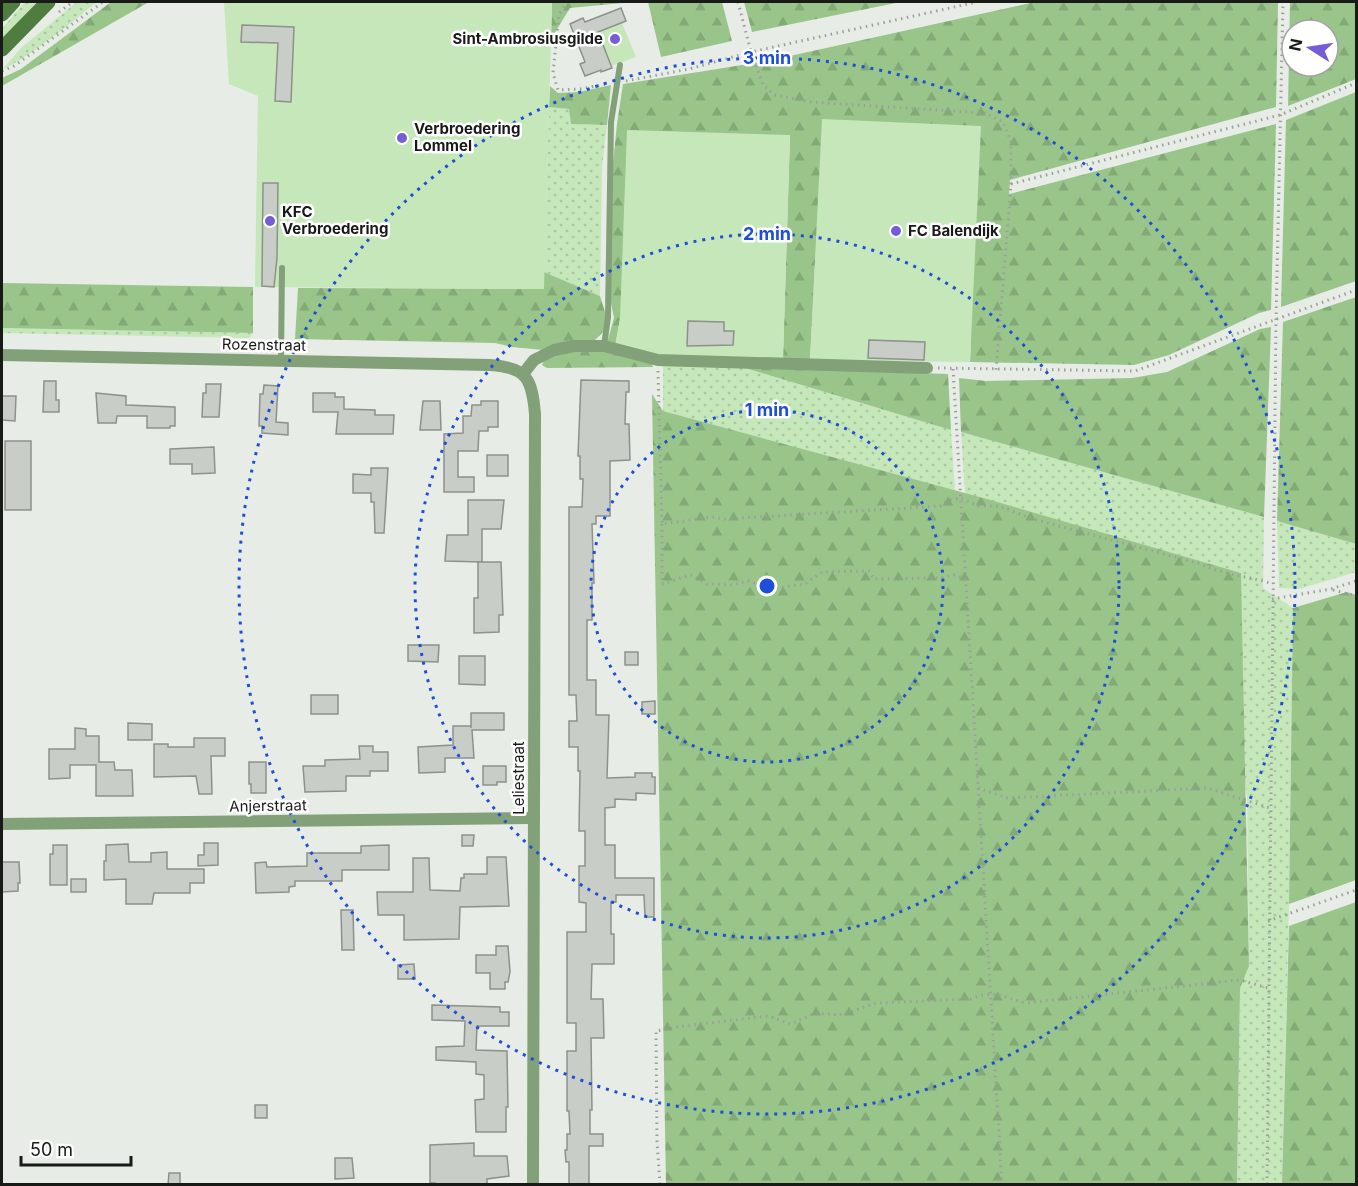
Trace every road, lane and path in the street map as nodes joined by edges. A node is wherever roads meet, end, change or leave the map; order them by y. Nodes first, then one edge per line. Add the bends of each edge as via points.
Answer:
1 (13, 2) edge
2 (48, 2) edge
3 (103, 2) edge
4 (568, 2) edge
5 (738, 2) edge
6 (977, 2) edge
7 (1283, 2) edge
8 (2, 14) edge
9 (2, 49) edge
10 (751, 52) junction
11 (620, 65) dead end
12 (2, 71) edge
13 (617, 82) junction
14 (1356, 83) edge
15 (1280, 115) junction
16 (1011, 184) junction
17 (282, 268) dead end
18 (1356, 290) edge
19 (1276, 319) junction
20 (604, 346) junction
21 (2, 355) edge
22 (281, 360) junction
23 (658, 360) junction
24 (927, 368) joint
25 (952, 369) junction
26 (996, 370) junction
27 (524, 374) junction
28 (961, 498) junction
29 (662, 524) junction
30 (966, 579) junction
31 (1356, 581) edge
32 (1273, 584) junction
33 (1331, 589) junction
34 (1356, 596) edge
35 (1272, 599) junction
36 (978, 788) junction
37 (1270, 808) junction
38 (534, 818) junction
39 (2, 824) edge
40 (1356, 890) edge
41 (1268, 921) junction
42 (1268, 988) junction
43 (991, 993) junction
44 (533, 1185) edge
45 (660, 1185) edge
46 (1002, 1185) edge
47 (1267, 1185) edge

1 - 8 main road
2 - 9 main road
3 - 12 path
4 - 13 path via 559,14 554,73 558,90
5 - 10 path
6 - 10 path
7 - 15 path
10 - 13 path via 689,69
10 - 16 path via 764,85 775,95 810,102 985,113 1004,122 1011,141
11 - 13 lane
13 - 20 lane via 611,122 608,317
14 - 15 path
15 - 16 path
15 - 19 path
16 - 26 path
17 - 22 lane
18 - 19 path
19 - 26 path via 1135,371
19 - 32 path
20 - 23 street
20 - 27 street via 554,350 534,360
21 - 22 street, Rozenstraat
22 - 27 street, Rozenstraat via 489,365 514,368
23 - 24 street
23 - 29 path
24 - 25 path
25 - 26 path
25 - 28 path
27 - 38 street, Leliestraat via 532,389 535,414
28 - 29 path via 940,506 712,517
28 - 30 path
28 - 32 path via 978,506 999,506 1033,519
29 - 30 path via 662,584 691,575 707,584 731,585 748,580 771,589 805,584 822,572 868,571 874,579 954,575
30 - 36 path
31 - 33 path
32 - 35 path
33 - 34 path
33 - 35 path
35 - 37 path
36 - 37 path via 1008,798 1207,788
36 - 43 path
37 - 41 path
38 - 39 street, Anjerstraat
38 - 44 street, Leliestraat
40 - 41 path
41 - 42 path
42 - 43 path via 1240,980 1025,1003
42 - 47 path
43 - 45 path via 971,999 877,1002 840,1015 815,1013 790,1024 768,1016 656,1031
43 - 46 path

